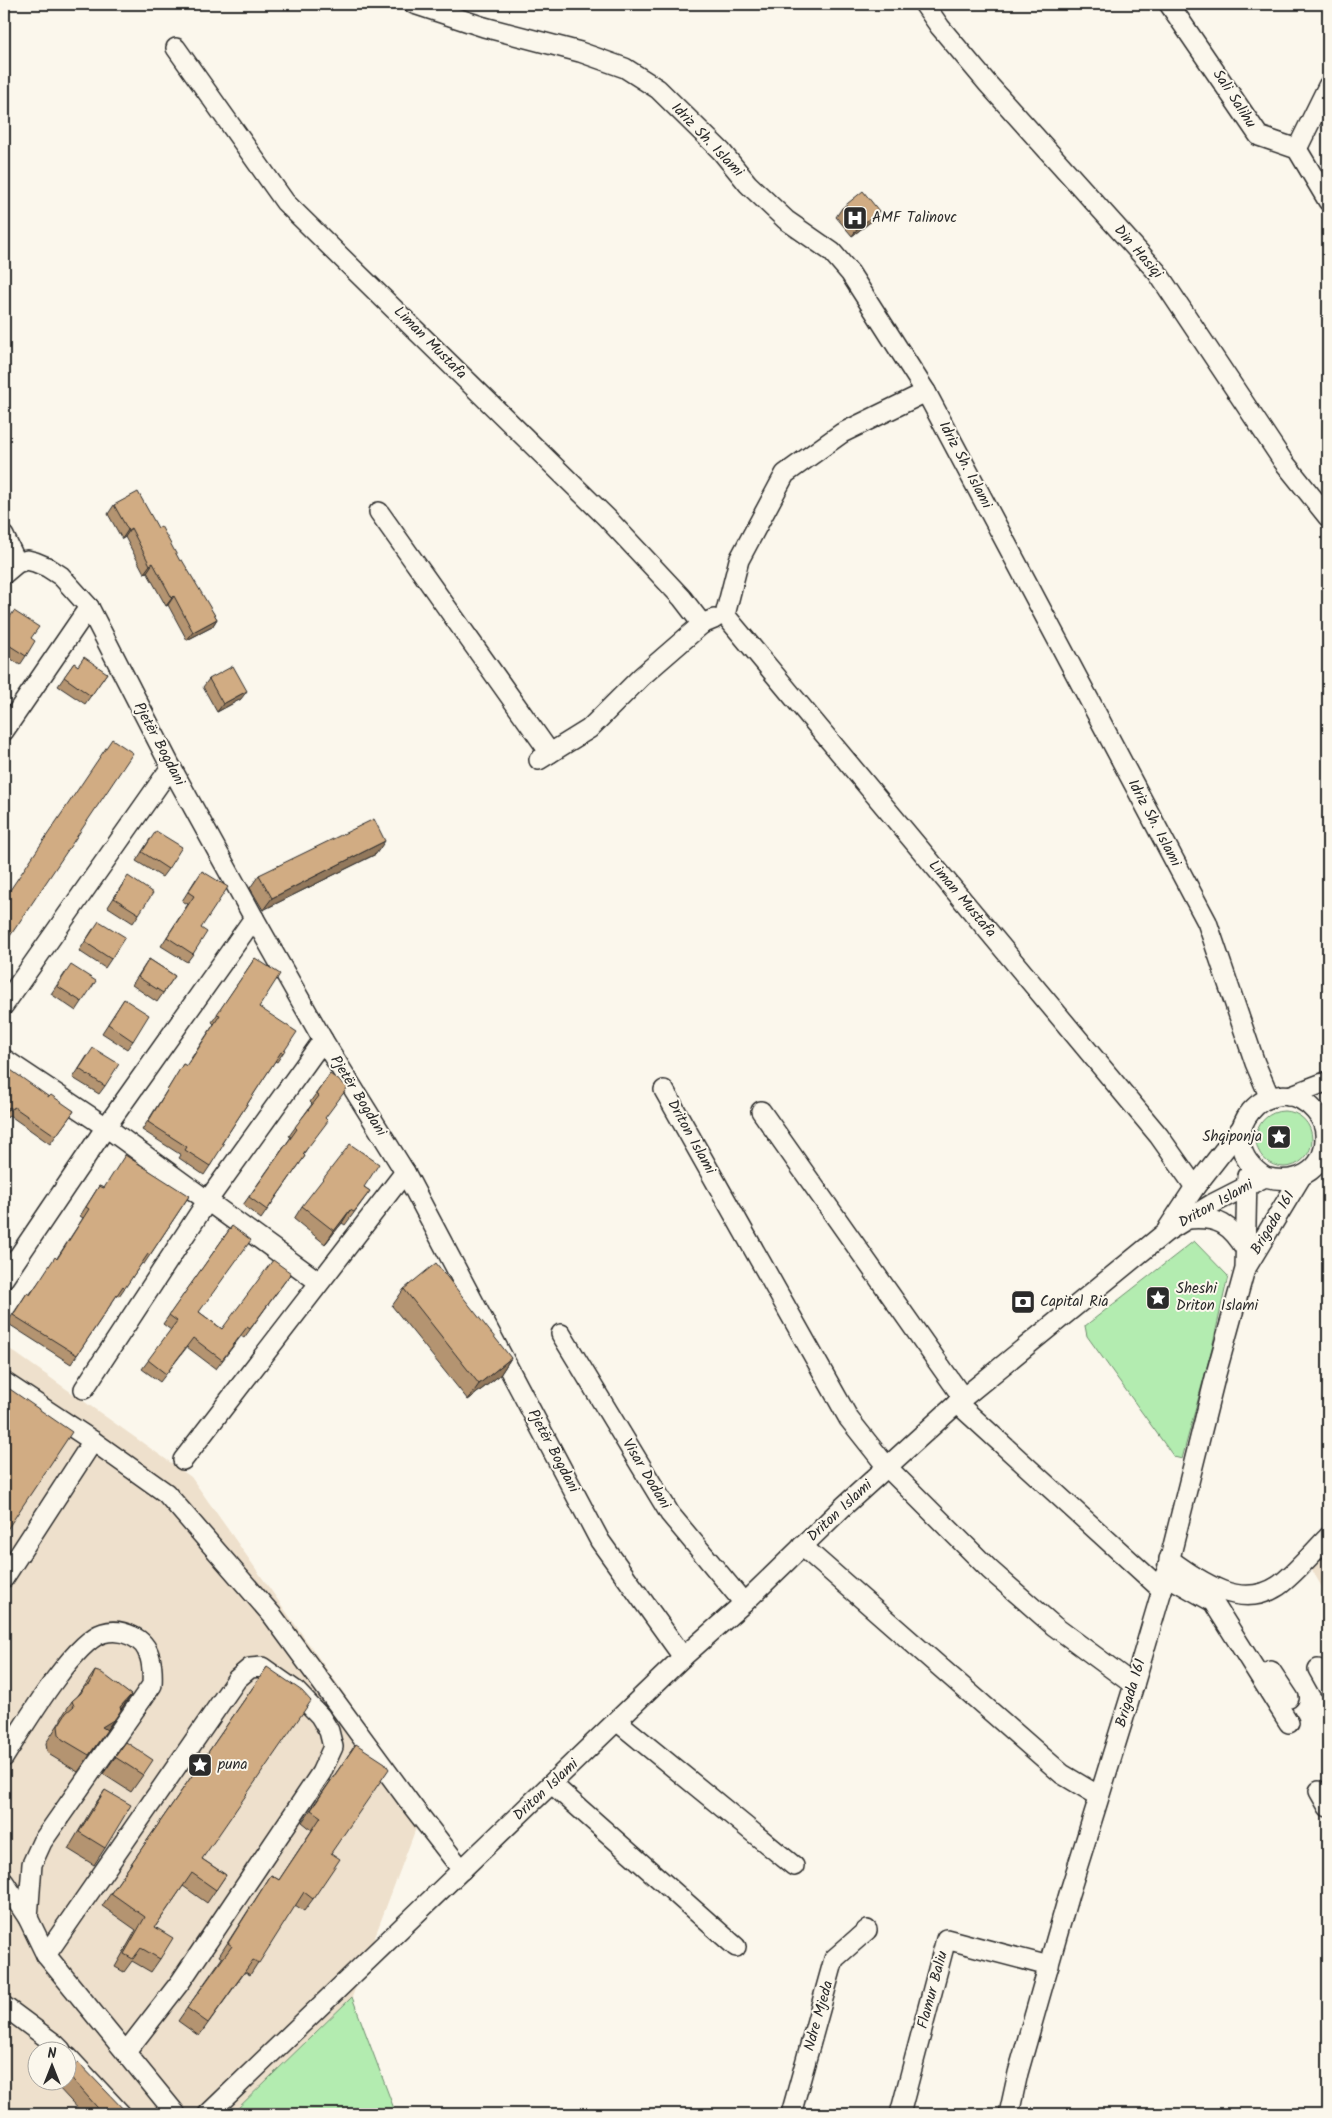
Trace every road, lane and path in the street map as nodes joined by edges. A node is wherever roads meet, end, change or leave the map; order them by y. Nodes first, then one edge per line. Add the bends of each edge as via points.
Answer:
1 (414, 4) edge
2 (924, 4) edge
3 (1169, 4) edge
4 (461, 11) edge
5 (176, 48) dead end
6 (1328, 86) edge
7 (1297, 150) junction
8 (1328, 201) edge
9 (926, 392) junction
10 (379, 512) dead end
11 (1328, 517) edge
12 (4, 536) edge
13 (10, 568) edge
14 (89, 607) junction
15 (725, 615) junction
16 (702, 624) junction
17 (4, 731) edge
18 (171, 767) junction
19 (254, 918) junction
20 (4, 1005) edge
21 (323, 1040) junction
22 (4, 1059) edge
23 (1328, 1081) edge
24 (664, 1090) dead end
25 (1289, 1096) junction
26 (1270, 1098) junction
27 (761, 1111) dead end
28 (106, 1127) junction
29 (1242, 1127) junction
30 (1326, 1147) edge
31 (1247, 1162) junction
32 (405, 1172) junction
33 (1265, 1177) junction
34 (1301, 1177) junction
35 (1248, 1185) junction
36 (1195, 1187) junction
37 (208, 1200) junction
38 (1187, 1220) junction
39 (1166, 1232) junction
40 (1246, 1250) junction
41 (1245, 1269) junction
42 (4, 1278) edge
43 (319, 1282) junction
44 (561, 1334) dead end
45 (4, 1382) edge
46 (84, 1389) dead end
47 (960, 1400) junction
48 (93, 1441) junction
49 (183, 1460) dead end
50 (887, 1467) junction
51 (1328, 1537) edge
52 (802, 1546) junction
53 (1166, 1575) junction
54 (4, 1578) edge
55 (1213, 1602) junction
56 (744, 1603) junction
57 (683, 1657) junction
58 (1318, 1669) dead end
59 (1134, 1685) junction
60 (1328, 1687) edge
61 (1289, 1698) dead end
62 (618, 1722) junction
63 (1289, 1723) dead end
64 (4, 1757) edge
65 (552, 1784) junction
66 (1099, 1796) junction
67 (794, 1866) dead end
68 (462, 1870) junction
69 (4, 1882) edge
70 (28, 1918) junction
71 (867, 1930) dead end
72 (736, 1947) dead end
73 (46, 1955) junction
74 (1049, 1966) junction
75 (4, 2006) edge
76 (48, 2040) edge
77 (126, 2052) junction
78 (78, 2068) edge
79 (121, 2114) edge
80 (176, 2114) edge
81 (208, 2114) edge
82 (791, 2114) edge
83 (900, 2114) edge
84 (1009, 2114) edge

1 - 4 street, Idriz Sh. Islami
2 - 11 street, Din Hasiqi via 988,84 1157,272 1283,461
3 - 7 street, Sali Salihu via 1259,136
4 - 9 street, Idriz Sh. Islami via 625,68 658,89 748,184 786,220 832,252 850,272
5 - 16 street, Liman Mustafa via 285,202 607,518
6 - 7 street
7 - 8 street
9 - 15 street via 842,433 786,474 739,560
9 - 26 street, Idriz Sh. Islami via 1207,922
10 - 16 street via 544,756 589,729 641,677
12 - 13 street
13 - 14 street, Pjetër Bogdani via 27,560 48,567 61,576
14 - 17 street
14 - 18 street, Pjetër Bogdani
15 - 16 street
15 - 36 street, Liman Mustafa via 1159,1136
18 - 19 street, Pjetër Bogdani
18 - 20 street
19 - 21 street, Pjetër Bogdani
19 - 28 street
21 - 32 street, Pjetër Bogdani
21 - 37 street
22 - 28 street
23 - 25 street, Driton Islami
24 - 50 street, Driton Islami via 849,1419
25 - 26 street, Driton Islami
25 - 30 street via 1306,1103 1319,1115 1324,1126
26 - 29 street, Driton Islami via 1255,1106
27 - 47 street
28 - 37 street
28 - 42 street
29 - 31 street, Driton Islami via 1240,1138
29 - 36 street, Driton Islami
30 - 34 street via 1319,1161
31 - 33 street, Driton Islami
31 - 35 street, Brigada 161
32 - 43 street
32 - 57 street, Pjetër Bogdani via 600,1541
33 - 34 street, Driton Islami via 1277,1180
33 - 35 street, Driton Islami
34 - 41 street, Brigada 161
35 - 38 street, Driton Islami
35 - 40 street, Brigada 161
36 - 39 street, Driton Islami
37 - 43 street
37 - 46 street
38 - 39 street, Driton Islami
38 - 40 street via 1204,1218 1219,1221 1237,1236
39 - 47 street, Driton Islami
40 - 41 street, Brigada 161
41 - 53 street, Brigada 161
43 - 49 street
44 - 56 street, Visar Dodani via 670,1514
45 - 48 street
47 - 50 street, Driton Islami
47 - 53 street
48 - 54 street
48 - 68 street via 166,1493 272,1615
50 - 52 street, Driton Islami
50 - 59 street via 990,1570 1054,1626
51 - 53 street via 1279,1586 1258,1594 1232,1594
52 - 56 street, Driton Islami
52 - 66 street via 1062,1774
53 - 55 street
53 - 59 street, Brigada 161
55 - 61 street via 1232,1615
55 - 63 street
56 - 57 street, Driton Islami
57 - 62 street, Driton Islami
58 - 60 street
59 - 66 street, Brigada 161
62 - 65 street, Driton Islami
62 - 67 street
64 - 70 street via 65,1666 90,1640 102,1633 118,1630 135,1637 146,1648 152,1660 152,1685 42,1842 32,1864
65 - 68 street, Driton Islami
65 - 72 street
66 - 74 street, Brigada 161
68 - 81 street, Driton Islami
69 - 70 street
70 - 73 street
71 - 82 street, Ndre Mjeda via 834,1959
73 - 77 street
73 - 77 street via 237,1679 250,1668 262,1668 296,1691 320,1716 333,1747 328,1760 181,1981
74 - 83 street, Flamur Baliu via 946,1939
74 - 84 street, Brigada 161
75 - 76 street
77 - 80 street
78 - 79 street

